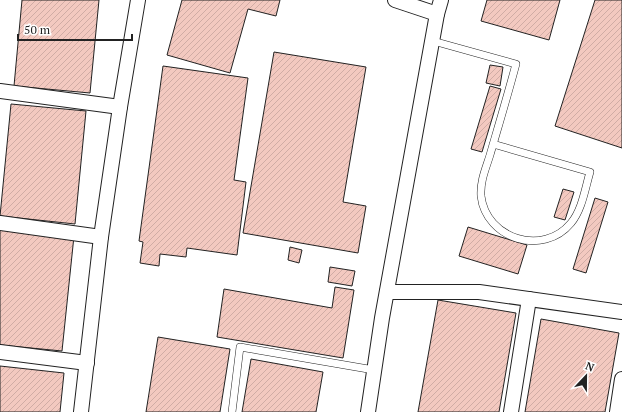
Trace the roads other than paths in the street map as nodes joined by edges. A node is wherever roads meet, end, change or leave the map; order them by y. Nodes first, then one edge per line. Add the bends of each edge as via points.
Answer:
1 (138, 0) edge
2 (394, 0) edge
3 (441, 0) edge
4 (437, 14) junction
5 (432, 41) junction
6 (0, 91) edge
7 (120, 107) junction
8 (493, 144) junction
9 (0, 224) edge
10 (101, 236) junction
11 (387, 292) junction
12 (529, 299) junction
13 (622, 312) edge
14 (0, 352) edge
15 (87, 363) junction
16 (374, 370) junction
17 (622, 379) edge
18 (81, 412) edge
19 (232, 412) edge
20 (368, 412) edge
21 (511, 412) edge
22 (617, 412) edge

1 - 7 street
2 - 4 street
3 - 4 street
4 - 5 street
5 - 8 lane via 516,64
5 - 11 street
6 - 7 street
7 - 10 street
8 - 8 lane via 481,185 483,204 492,222 506,235 525,241 545,240 563,231 576,215 590,172
9 - 10 street
10 - 15 street
11 - 12 street via 479,292
11 - 16 street
12 - 13 street
12 - 21 street
14 - 15 street
15 - 18 street
16 - 19 lane via 240,347
16 - 20 street
17 - 22 street

